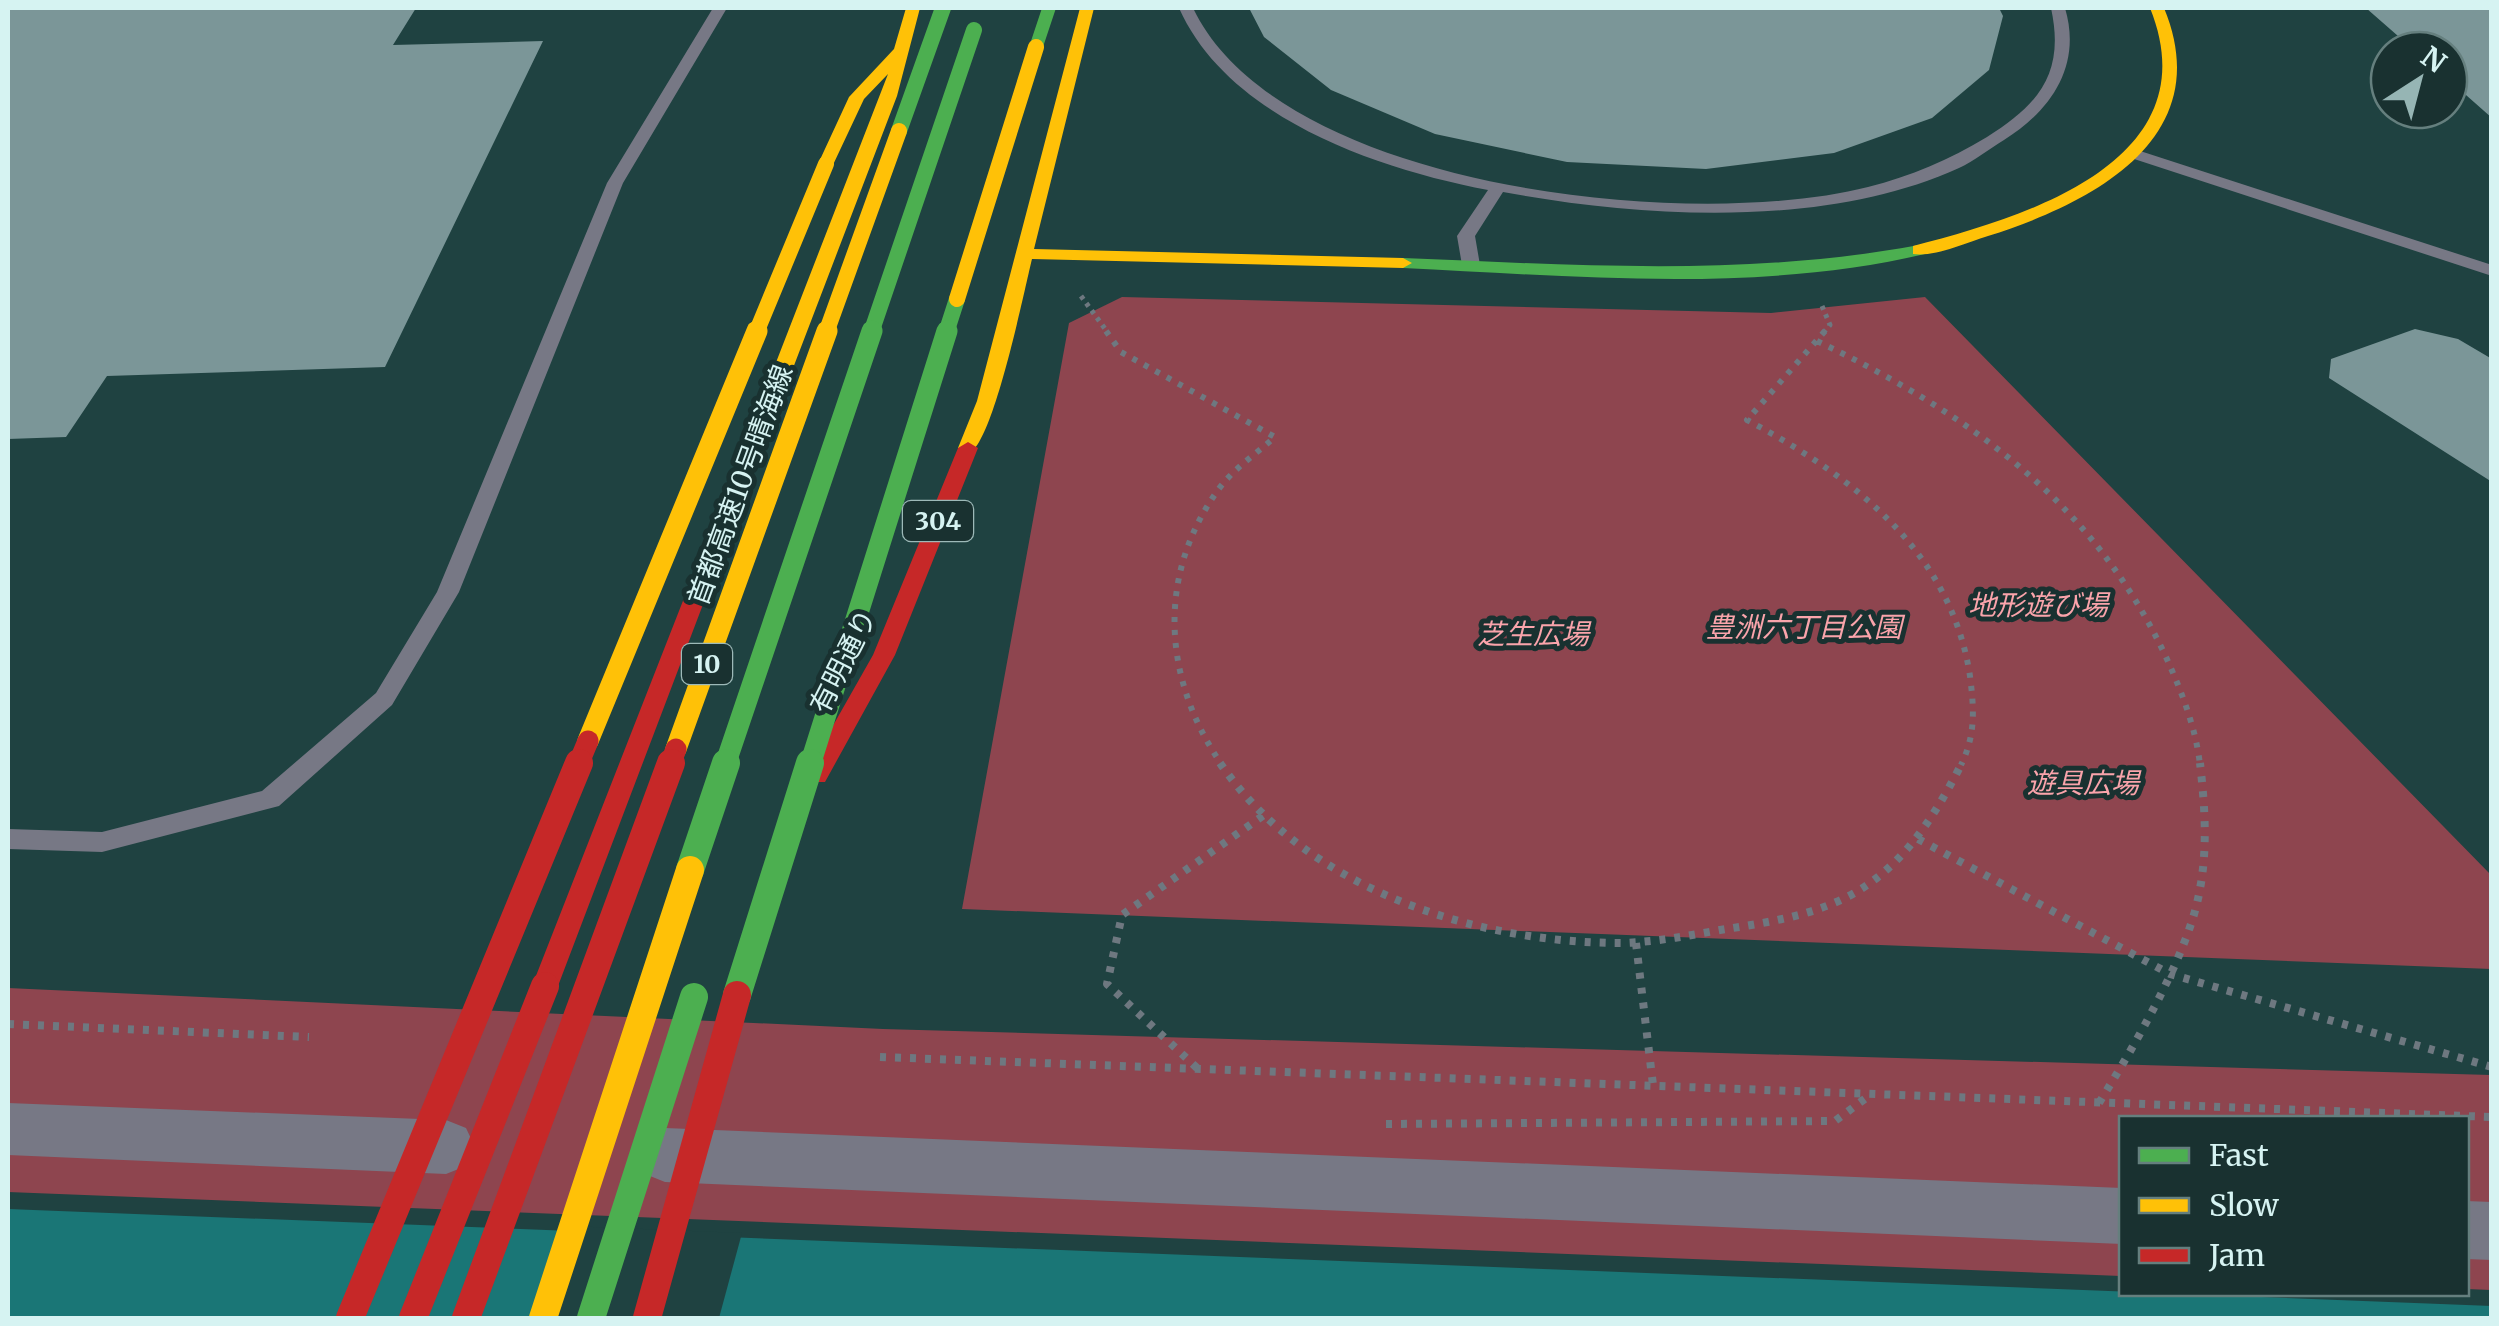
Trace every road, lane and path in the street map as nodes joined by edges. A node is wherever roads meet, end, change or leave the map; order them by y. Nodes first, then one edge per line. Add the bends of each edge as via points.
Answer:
1 (720, 8) edge
2 (913, 8) edge
3 (943, 8) edge
4 (981, 8) edge
5 (1049, 8) edge
6 (1086, 8) edge
7 (1186, 8) edge
8 (2058, 8) edge
9 (2157, 8) edge
10 (900, 52) junction
11 (2134, 154) junction
12 (1497, 188) junction
13 (1026, 254) junction
14 (1471, 265) junction
15 (2492, 270) edge
16 (1080, 295) dead end
17 (1818, 298) dead end
18 (1818, 341) junction
19 (1264, 815) junction
20 (8, 839) edge
21 (1918, 839) junction
22 (732, 929) dead end
23 (1636, 942) junction
24 (2170, 974) junction
25 (699, 989) dead end
26 (8, 1024) edge
27 (309, 1038) dead end
28 (880, 1057) dead end
29 (2492, 1066) edge
30 (1197, 1068) junction
31 (1652, 1086) junction
32 (2099, 1103) junction
33 (2464, 1116) edge
34 (8, 1129) edge
35 (2119, 1216) edge
36 (350, 1318) edge
37 (413, 1318) edge
38 (466, 1318) edge
39 (543, 1318) edge
40 (591, 1318) edge
41 (647, 1318) edge

1 - 20 lane via 615,183 448,592 384,700 270,798 102,842
2 - 10 main road
3 - 38 main road, 首都高速10号晴海線 / 10, bridge
4 - 39 main road, 10, bridge
5 - 41 main road, bridge via 737,994
6 - 13 main road, 有明通り / 304
7 - 12 lane via 1220,62 1292,117 1391,160
8 - 12 lane via 2064,51 2038,106 1997,140 1926,174 1818,199 1711,208 1594,203
9 - 11 main road via 2173,69 2168,100
10 - 36 main road, bridge via 857,97 826,164
10 - 37 main road, bridge via 889,96
11 - 14 main road via 2094,187 2002,229 1888,258 1752,271
11 - 15 lane
12 - 14 lane via 1466,236
13 - 14 main road
13 - 22 main road, 有明通り / 304 via 987,401 884,655
16 - 19 path via 1121,352 1275,438 1220,488 1190,534 1170,637 1184,696 1209,749
17 - 18 path via 1830,325
18 - 21 path via 1747,420 1791,441 1877,504 1922,553 1956,612 1972,677 1974,733
18 - 24 path via 1965,422 2052,496 2130,586 2176,671 2199,748 2206,831 2200,893
19 - 23 path via 1338,868 1426,912 1522,934
19 - 30 path via 1122,915 1107,984
21 - 23 path via 1899,864 1839,902 1772,924
21 - 24 path
23 - 31 path
24 - 29 path
24 - 32 path
25 - 40 main road, bridge
26 - 27 path
28 - 30 path
30 - 31 path
31 - 32 path
32 - 33 path
34 - 35 street

